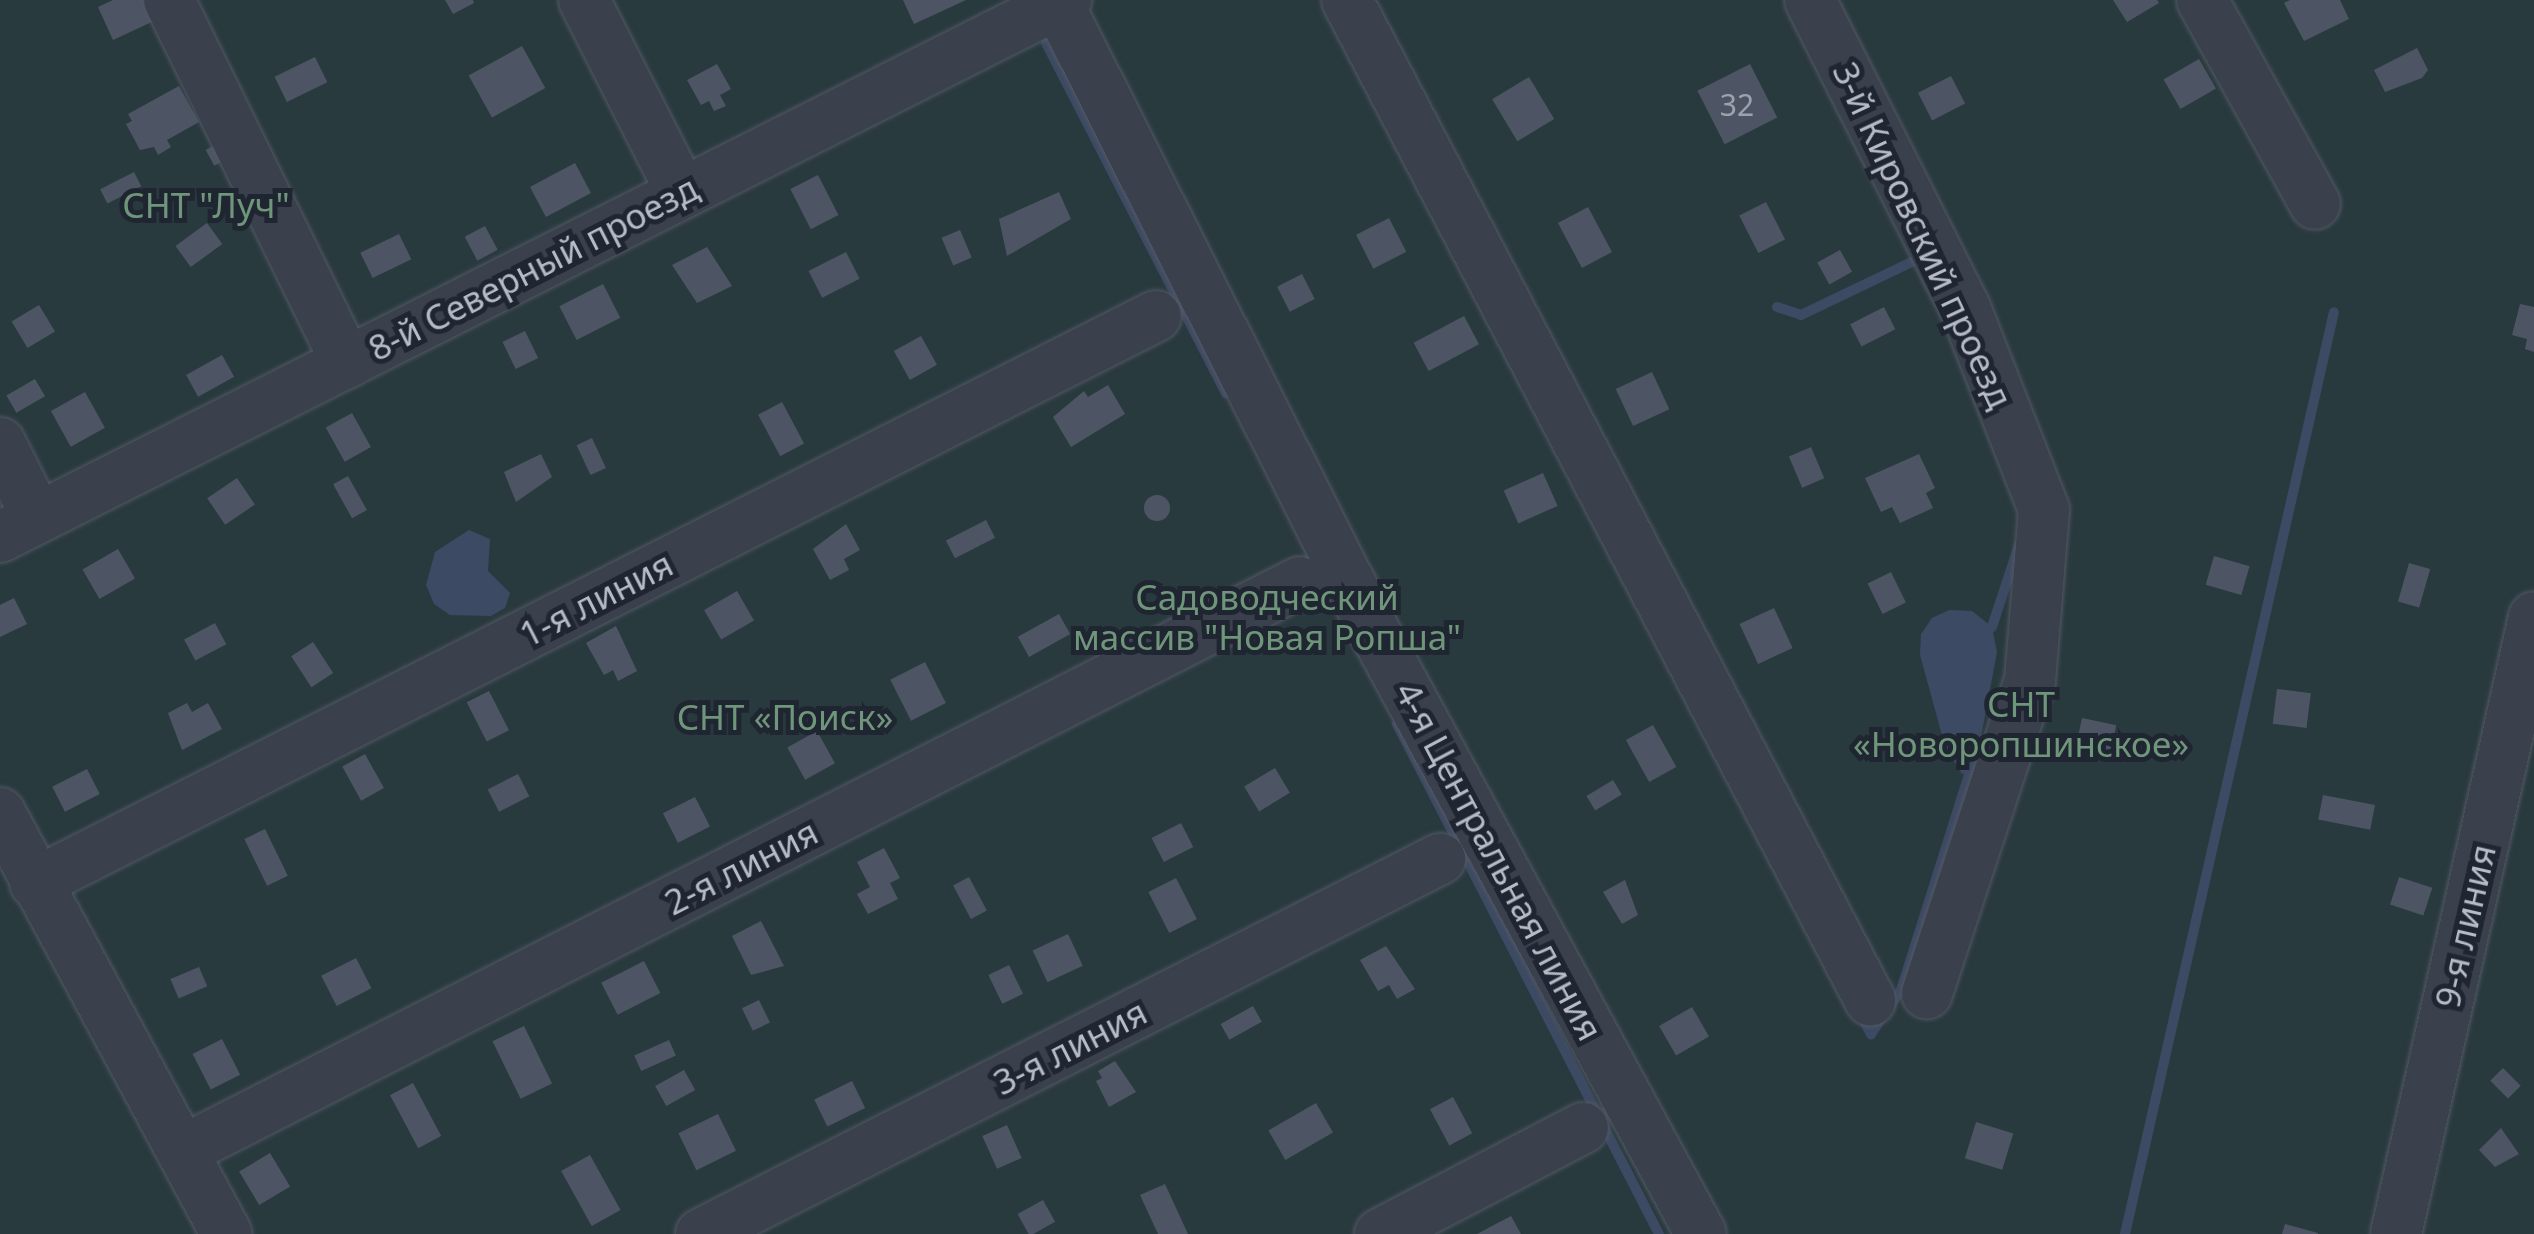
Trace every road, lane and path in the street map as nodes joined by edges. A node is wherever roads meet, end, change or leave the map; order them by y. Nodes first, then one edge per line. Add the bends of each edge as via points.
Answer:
1 (168, 0) edge
2 (584, 0) edge
3 (1347, 0) edge
4 (1810, 0) edge
5 (2202, 0) edge
6 (1042, 6) edge
7 (681, 190) junction
8 (2316, 204) dead end
9 (1156, 316) dead end
10 (348, 363) junction
11 (0, 443) edge
12 (19, 527) edge
13 (1300, 582) dead end
14 (2534, 617) edge
15 (0, 813) edge
16 (1440, 860) dead end
17 (36, 883) junction
18 (1928, 993) dead end
19 (1870, 1000) dead end
20 (1583, 1128) dead end
21 (182, 1151) junction
22 (227, 1234) edge
23 (701, 1234) edge
24 (1380, 1234) edge
25 (1701, 1234) edge
26 (2396, 1234) edge

1 - 10 street
2 - 7 street
3 - 19 street
4 - 18 street, 3-й Кировский проезд via 1965,308 2044,510 2030,680
5 - 8 street
6 - 7 street, 8-й Северный проезд
6 - 25 street, 4-я Центральная линия
7 - 10 street, 8-й Северный проезд
9 - 17 street, 1-я линия
10 - 12 street, 8-й Северный проезд
11 - 12 street
13 - 21 street, 2-я линия
14 - 26 street, 9-я линия
15 - 17 street
16 - 23 street, 3-я линия
17 - 21 street
20 - 24 street
21 - 22 street

